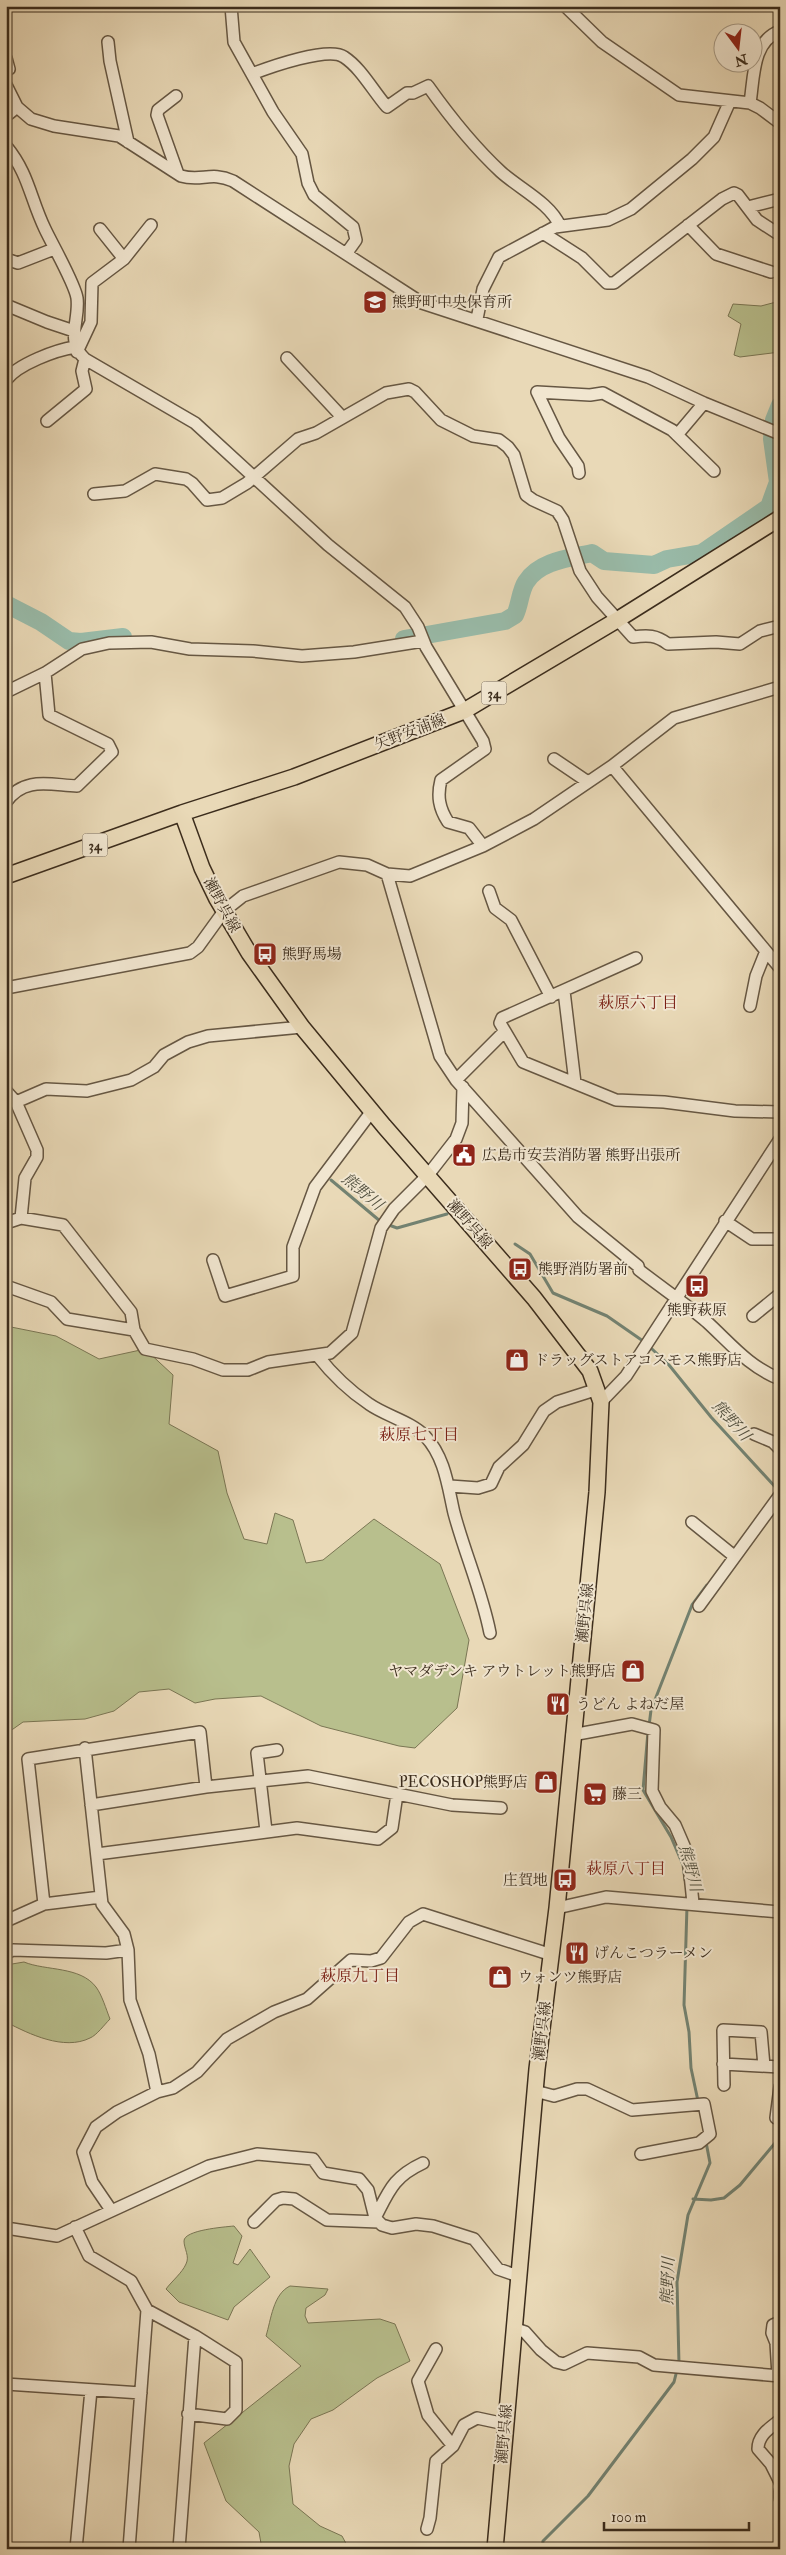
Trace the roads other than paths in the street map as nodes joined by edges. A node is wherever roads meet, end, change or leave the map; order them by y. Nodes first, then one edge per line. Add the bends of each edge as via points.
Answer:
1 (231, 6) edge
2 (566, 6) edge
3 (780, 31) edge
4 (108, 42) dead end
5 (6, 58) edge
6 (6, 71) edge
7 (252, 74) junction
8 (6, 85) edge
9 (176, 96) dead end
10 (730, 101) junction
11 (750, 104) junction
12 (16, 107) junction
13 (6, 116) edge
14 (780, 123) edge
15 (128, 142) junction
16 (6, 146) edge
17 (178, 174) junction
18 (780, 199) edge
19 (748, 208) junction
20 (151, 225) dead end
21 (688, 225) junction
22 (560, 226) junction
23 (100, 229) dead end
24 (543, 233) junction
25 (780, 235) edge
26 (54, 249) junction
27 (346, 254) junction
28 (124, 259) junction
29 (6, 260) edge
30 (771, 272) dead end
31 (6, 305) edge
32 (476, 319) junction
33 (74, 331) junction
34 (79, 353) junction
35 (287, 358) dead end
36 (6, 380) edge
37 (704, 403) junction
38 (342, 417) junction
39 (47, 421) dead end
40 (775, 432) edge
41 (677, 435) junction
42 (579, 472) dead end
43 (714, 472) dead end
44 (252, 478) junction
45 (94, 494) dead end
46 (780, 518) edge
47 (617, 620) junction
48 (780, 626) edge
49 (423, 641) junction
50 (45, 673) junction
51 (780, 687) edge
52 (6, 692) edge
53 (464, 711) junction
54 (554, 759) dead end
55 (612, 766) junction
56 (588, 782) junction
57 (6, 802) edge
58 (182, 813) junction
59 (483, 846) junction
60 (387, 874) junction
61 (6, 876) edge
62 (489, 891) dead end
63 (224, 912) junction
64 (766, 952) junction
65 (636, 958) dead end
66 (780, 968) edge
67 (6, 988) edge
68 (564, 991) junction
69 (551, 997) junction
70 (750, 1006) dead end
71 (302, 1027) junction
72 (504, 1032) junction
73 (460, 1083) junction
74 (575, 1083) junction
75 (6, 1092) edge
76 (16, 1102) junction
77 (372, 1112) junction
78 (780, 1112) edge
79 (780, 1139) edge
80 (428, 1175) junction
81 (21, 1218) junction
82 (725, 1221) junction
83 (6, 1223) edge
84 (780, 1240) edge
85 (213, 1260) dead end
86 (6, 1286) edge
87 (780, 1294) edge
88 (674, 1298) junction
89 (753, 1316) dead end
90 (134, 1330) junction
91 (317, 1355) junction
92 (780, 1379) edge
93 (599, 1396) junction
94 (754, 1434) dead end
95 (780, 1449) edge
96 (450, 1486) junction
97 (780, 1495) edge
98 (692, 1522) dead end
99 (734, 1556) junction
100 (699, 1606) dead end
101 (490, 1633) dead end
102 (572, 1735) junction
103 (85, 1748) junction
104 (277, 1750) dead end
105 (260, 1781) junction
106 (206, 1787) junction
107 (397, 1794) junction
108 (91, 1805) junction
109 (501, 1808) dead end
110 (266, 1831) junction
111 (97, 1854) junction
112 (101, 1898) junction
113 (693, 1903) junction
114 (44, 1904) junction
115 (557, 1908) junction
116 (780, 1912) edge
117 (6, 1921) edge
118 (128, 1950) junction
119 (6, 1953) edge
120 (552, 1955) junction
121 (723, 2064) junction
122 (764, 2066) junction
123 (780, 2067) edge
124 (724, 2085) dead end
125 (780, 2087) edge
126 (535, 2091) junction
127 (157, 2092) junction
128 (776, 2118) dead end
129 (641, 2154) dead end
130 (423, 2163) dead end
131 (111, 2210) junction
132 (377, 2220) junction
133 (254, 2222) dead end
134 (75, 2226) junction
135 (6, 2228) edge
136 (518, 2276) junction
137 (147, 2310) junction
138 (780, 2322) edge
139 (513, 2328) junction
140 (195, 2336) junction
141 (436, 2349) dead end
142 (779, 2376) edge
143 (6, 2384) edge
144 (91, 2390) junction
145 (141, 2393) junction
146 (188, 2414) junction
147 (780, 2420) edge
148 (505, 2424) junction
149 (453, 2446) junction
150 (780, 2482) edge
151 (780, 2491) edge
152 (780, 2498) edge
153 (427, 2529) dead end
154 (76, 2549) edge
155 (129, 2549) edge
156 (179, 2549) edge
157 (495, 2549) edge

1 - 7 street via 234,42
2 - 10 street via 602,42 679,95
3 - 11 street via 771,34 758,50
4 - 15 street
5 - 6 street via 9,68
7 - 22 street via 330,53 343,56 351,63 387,106 407,93 428,86 467,137 501,172 555,215
7 - 27 street via 302,154 314,195 353,227 356,240
8 - 12 street
9 - 17 street via 158,110 157,115
10 - 11 street
10 - 22 street via 714,137 631,209 608,220
11 - 14 street
12 - 13 street
12 - 15 street via 38,122 119,136
15 - 17 street
16 - 26 street via 25,172
17 - 27 street via 190,179 220,175 233,180
18 - 19 street
19 - 21 street via 734,193
19 - 25 street via 757,220
20 - 28 street
21 - 24 street via 614,283 607,283 582,258
21 - 30 street via 716,254
22 - 24 street
23 - 28 street
24 - 32 street via 500,256 483,288
26 - 29 street via 18,263
26 - 33 street via 77,297
27 - 32 street via 422,303
28 - 34 street via 92,283 91,322
31 - 33 street
32 - 37 street via 648,377
33 - 34 street
34 - 36 street via 60,349 31,362
34 - 39 street via 86,389
34 - 44 street via 181,413 212,437
35 - 38 street
37 - 40 street
37 - 41 street
38 - 44 street via 316,433 298,439
38 - 47 street via 386,392 409,389 441,420 473,436 504,443 514,455 526,495 557,511 580,571
41 - 42 street via 603,393 537,392 558,438
41 - 43 street
44 - 45 street via 214,500 207,500 186,479 155,474 125,491
44 - 49 street via 405,607
46 - 47 main road, 矢野安浦線 / 34
47 - 48 street via 633,636 651,635 668,644 740,644 760,631
47 - 53 main road, 矢野安浦線 / 34
49 - 50 street via 302,656 121,642 82,649
49 - 53 street
50 - 52 street
50 - 57 street via 49,714 108,744 112,752 77,786 40,782 24,786
51 - 55 street via 674,718
53 - 58 main road, 矢野安浦線 / 34 via 294,777
53 - 59 street via 485,749 441,780 439,800 448,822 469,828
54 - 56 street
55 - 56 street
55 - 64 street
56 - 59 street via 534,819
58 - 61 main road, 矢野安浦線 / 34
58 - 63 main road, 瀬野呉線 via 202,868
59 - 60 street via 410,876
60 - 63 street via 367,864 339,862 243,896
60 - 73 street via 440,1056
62 - 69 street via 495,908 511,920
63 - 67 street via 198,948 190,953
63 - 71 main road, 瀬野呉線
64 - 66 street
64 - 70 street via 756,976
65 - 68 street
68 - 69 street
68 - 74 street
69 - 72 street via 502,1018 500,1023
71 - 76 street via 208,1036 164,1055 154,1067 131,1080 87,1091 46,1089
71 - 77 main road, 瀬野呉線
72 - 73 street
72 - 74 street via 523,1062
73 - 80 street via 462,1123 456,1139
73 - 88 street via 578,1217
74 - 78 street via 616,1100
75 - 76 street
76 - 81 street via 37,1150 37,1157 26,1178
77 - 80 main road, 瀬野呉線
77 - 85 street via 315,1187 294,1247 293,1276 225,1296
79 - 82 street
80 - 91 street via 394,1209 381,1228 352,1333 330,1353
80 - 93 main road, 瀬野呉線 via 534,1298 590,1370
81 - 83 street
81 - 90 street via 63,1225 131,1312
82 - 84 street via 752,1238
82 - 88 street
86 - 90 street via 51,1302 67,1319
87 - 89 street
88 - 92 street via 707,1323 741,1356 764,1373
88 - 93 street via 626,1376
90 - 91 street via 145,1349 193,1359 223,1370 248,1370 268,1362
91 - 96 street via 336,1378 370,1405 425,1436 439,1457
93 - 96 street via 557,1402 544,1411 523,1445 499,1468 491,1484 478,1488
93 - 102 main road, 瀬野呉線 via 597,1492
94 - 95 street via 773,1442
96 - 101 street via 454,1513 484,1604
97 - 99 street
98 - 99 street
99 - 100 street
102 - 113 street via 632,1724 654,1730 652,1791 660,1808 676,1825 688,1855
102 - 115 main road, 瀬野呉線
103 - 106 street via 200,1732
103 - 108 street
103 - 114 street via 28,1759
104 - 105 street via 257,1753
105 - 106 street
105 - 107 street via 308,1776
105 - 110 street
106 - 108 street
107 - 109 street via 452,1805
107 - 110 street via 392,1828 378,1839 297,1828
108 - 111 street
110 - 111 street
111 - 112 street
112 - 114 street
112 - 118 street via 124,1934
113 - 115 street via 606,1897
113 - 116 street
114 - 117 street
115 - 120 main road, 瀬野呉線
118 - 119 street via 106,1953 13,1950
118 - 127 street via 130,2000
120 - 126 main road, 瀬野呉線
120 - 127 street via 423,1914 409,1922 381,1958 371,1962 351,1960 307,1999 274,2012 227,2039 197,2072 173,2088
121 - 122 street
121 - 122 street via 723,2030 761,2032
121 - 124 street
122 - 123 street
125 - 128 street
126 - 129 street via 554,2096 587,2089 632,2110 704,2104 710,2134 699,2143
126 - 136 main road, 瀬野呉線
127 - 131 street via 117,2112 96,2127 83,2152 92,2182
130 - 132 street via 405,2171 391,2187
131 - 132 street via 209,2166 257,2154 313,2158 323,2173 359,2179 368,2190
131 - 134 street
132 - 133 street via 327,2220 294,2199 283,2198 276,2200
132 - 136 street via 392,2228 416,2224 433,2226 474,2239 498,2269
134 - 135 street via 57,2236
134 - 137 street via 89,2256 131,2282
136 - 139 main road, 瀬野呉線
137 - 140 street
137 - 145 street
138 - 142 street via 773,2325 772,2334 776,2342
139 - 142 street via 525,2332 541,2350 564,2364 587,2353 639,2357 654,2365
139 - 148 main road, 瀬野呉線
140 - 146 street
140 - 146 street via 236,2362 236,2410 227,2419
141 - 149 street via 418,2381 428,2415
143 - 144 street
144 - 145 street
144 - 154 street
145 - 155 street
146 - 156 street
147 - 150 street via 763,2434 758,2441 758,2449
148 - 149 street via 477,2418 464,2425
148 - 157 main road, 瀬野呉線
149 - 153 street via 436,2461
151 - 152 street

